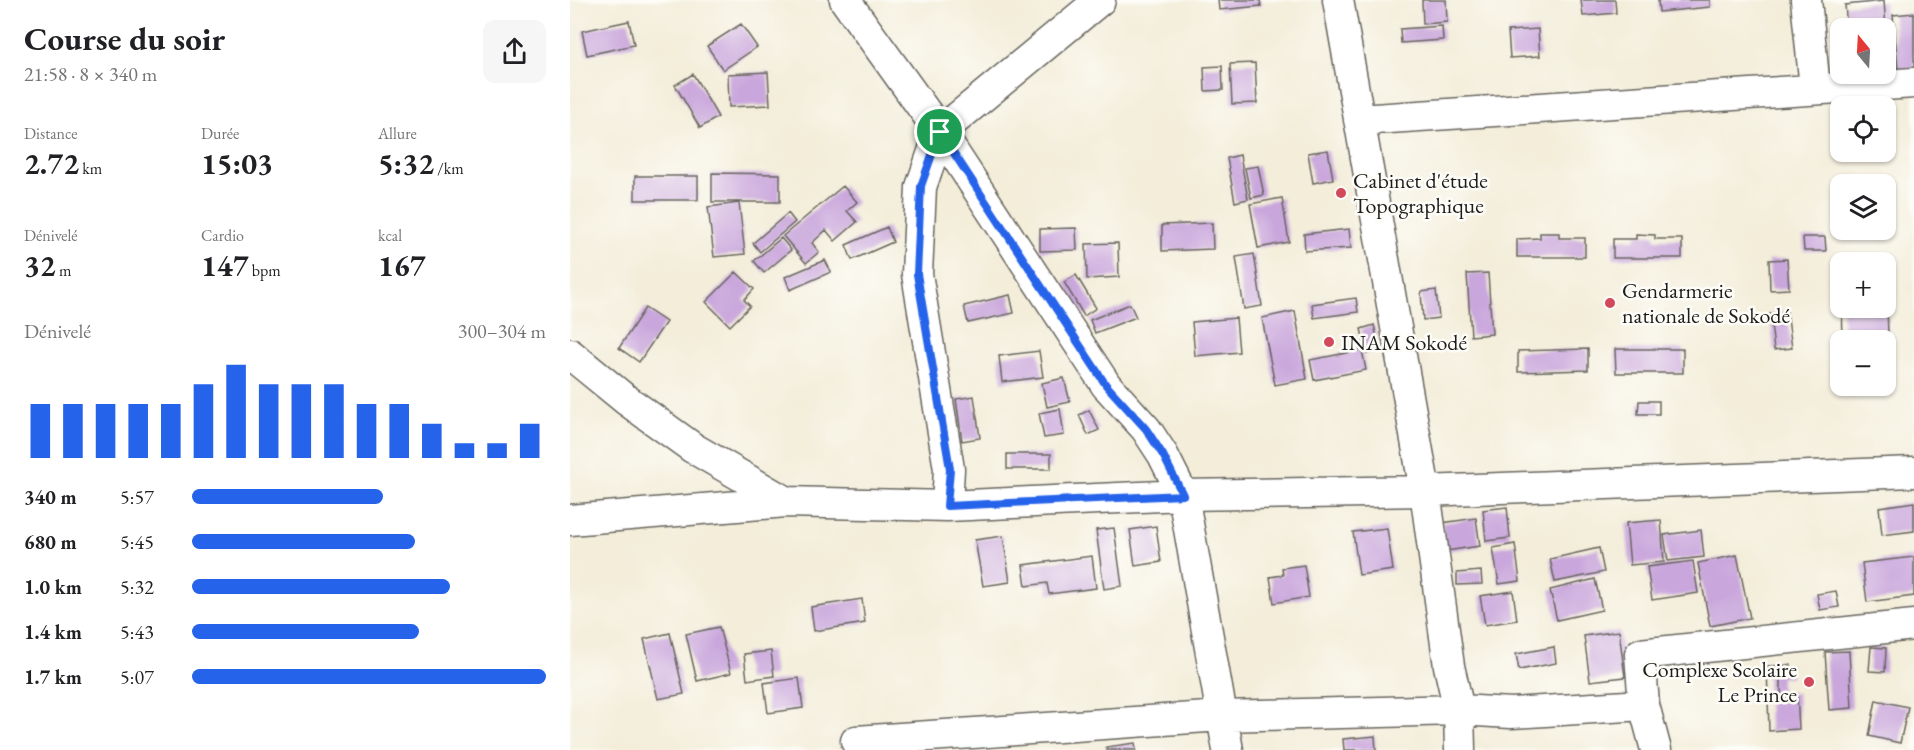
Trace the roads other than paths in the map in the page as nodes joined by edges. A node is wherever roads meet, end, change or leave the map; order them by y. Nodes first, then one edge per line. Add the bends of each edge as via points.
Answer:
1 (844, 0) edge
2 (1100, 0) edge
3 (1338, 0) edge
4 (1806, 0) edge
5 (1914, 83) edge
6 (1815, 88) junction
7 (1359, 120) junction
8 (940, 132) junction
9 (570, 354) edge
10 (1914, 472) edge
11 (1425, 491) junction
12 (1183, 495) junction
13 (786, 502) junction
14 (947, 506) junction
15 (570, 520) edge
16 (1914, 625) edge
17 (1644, 705) junction
18 (1460, 710) junction
19 (1222, 716) junction
20 (861, 750) edge
21 (1228, 750) edge
22 (1460, 750) edge
23 (1656, 750) edge

1 - 8 street
2 - 8 street
3 - 7 street
4 - 6 street
5 - 6 street
6 - 7 street
7 - 11 street
8 - 12 street via 1106,385 1146,429
8 - 14 street via 921,186 917,274 950,469
9 - 13 street via 693,448
10 - 11 street
11 - 12 street
11 - 18 street via 1449,666
12 - 14 street
12 - 19 street
13 - 14 street
13 - 15 street
16 - 17 street via 1640,654
17 - 18 street via 1511,713
17 - 23 street
18 - 19 street
18 - 22 street
19 - 20 street via 856,741
19 - 21 street

